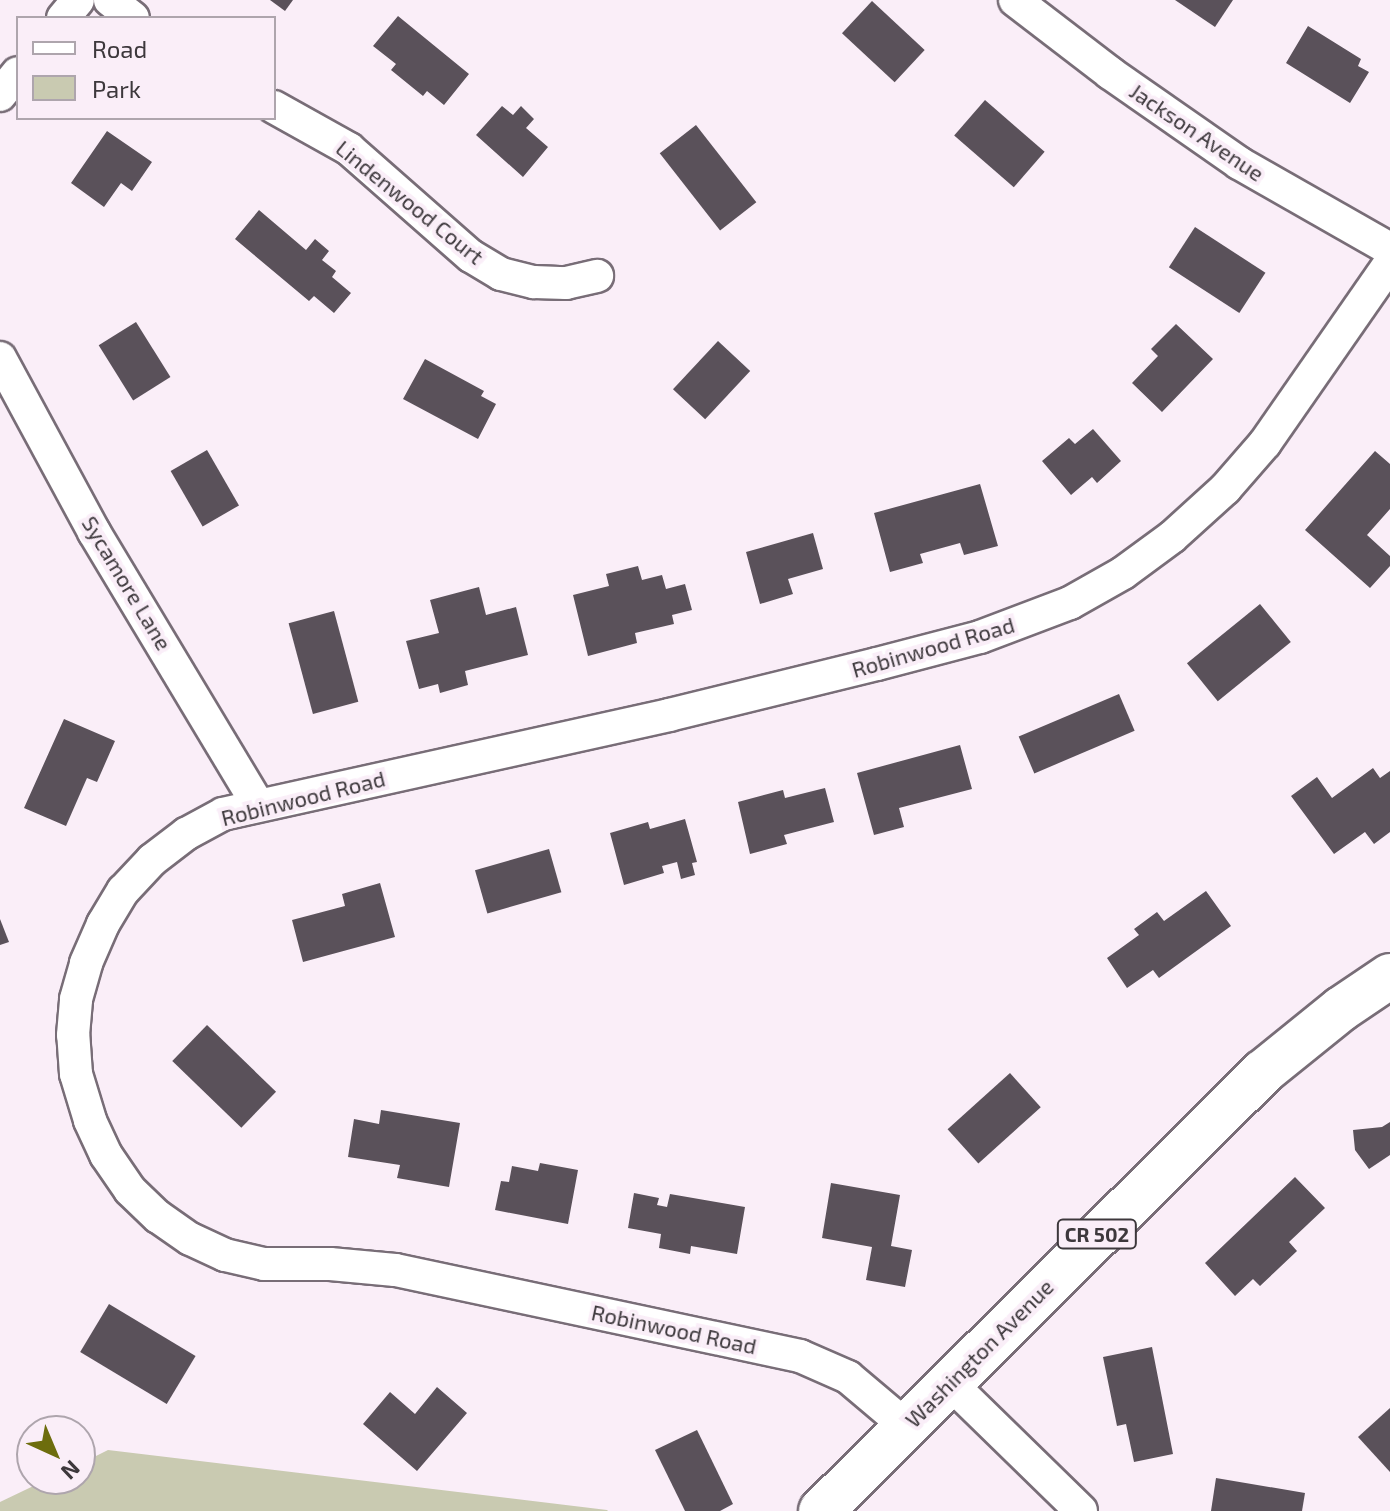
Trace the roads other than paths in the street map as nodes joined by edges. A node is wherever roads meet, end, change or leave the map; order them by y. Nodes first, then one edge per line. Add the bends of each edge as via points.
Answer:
1 (78, 0) edge
2 (110, 0) edge
3 (1015, 0) edge
4 (65, 16) edge
5 (130, 16) edge
6 (16, 75) edge
7 (0, 95) edge
8 (276, 108) edge
9 (1390, 249) edge
10 (1390, 263) edge
11 (597, 276) dead end
12 (0, 358) edge
13 (258, 805) junction
14 (1390, 976) edge
15 (950, 1383) junction
16 (906, 1426) junction
17 (821, 1511) edge
18 (1081, 1511) edge

1 - 4 street
2 - 5 street
3 - 9 street, Jackson Avenue via 1239,163
6 - 7 street
8 - 11 street, Lindenwood Court via 349,149 471,256 501,274 566,283
10 - 13 street, Robinwood Road via 1265,443 1225,489 1172,537 1070,603 980,637 862,668
12 - 13 street, Sycamore Lane via 94,532
13 - 16 street, Robinwood Road via 223,814 152,860 123,891 103,924 76,999 76,1074 90,1120 130,1190 158,1217 214,1249 264,1264 395,1270 800,1356 848,1377
14 - 15 main road, Washington Avenue / CR 502 via 1263,1072
15 - 16 main road, Washington Avenue / CR 502
15 - 18 street
16 - 17 main road, Washington Avenue / CR 502

